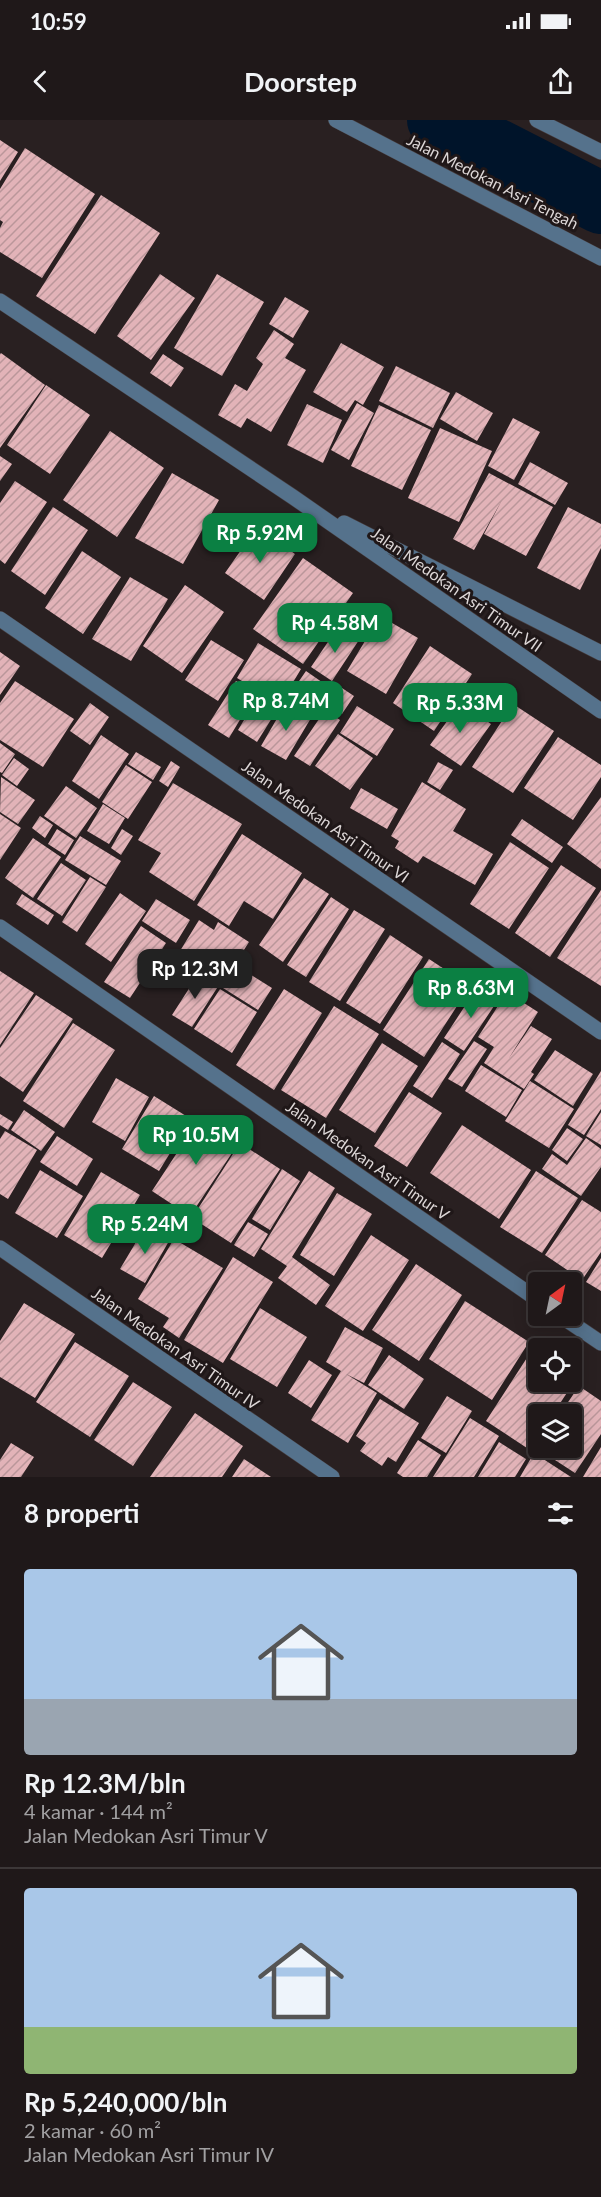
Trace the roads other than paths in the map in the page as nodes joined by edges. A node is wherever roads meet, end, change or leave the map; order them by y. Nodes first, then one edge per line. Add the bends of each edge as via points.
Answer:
1 (336, 120) edge
2 (537, 120) edge
3 (601, 152) edge
4 (601, 258) edge
5 (0, 301) edge
6 (293, 497) junction
7 (0, 619) edge
8 (601, 653) edge
9 (601, 711) edge
10 (0, 927) edge
11 (601, 1032) edge
12 (0, 1248) edge
13 (528, 1293) edge
14 (576, 1326) edge
15 (601, 1343) edge
16 (332, 1477) edge

1 - 4 street, Jalan Medokan Asri Tengah
2 - 3 street
5 - 6 street, Jalan Medokan Asri Timur VII
6 - 8 street, Jalan Medokan Asri Timur VII
6 - 9 street, Jalan Medokan Asri Timur VII
7 - 11 street, Jalan Medokan Asri Timur VI
10 - 13 street, Jalan Medokan Asri Timur V
12 - 16 street, Jalan Medokan Asri Timur IV
14 - 15 street

